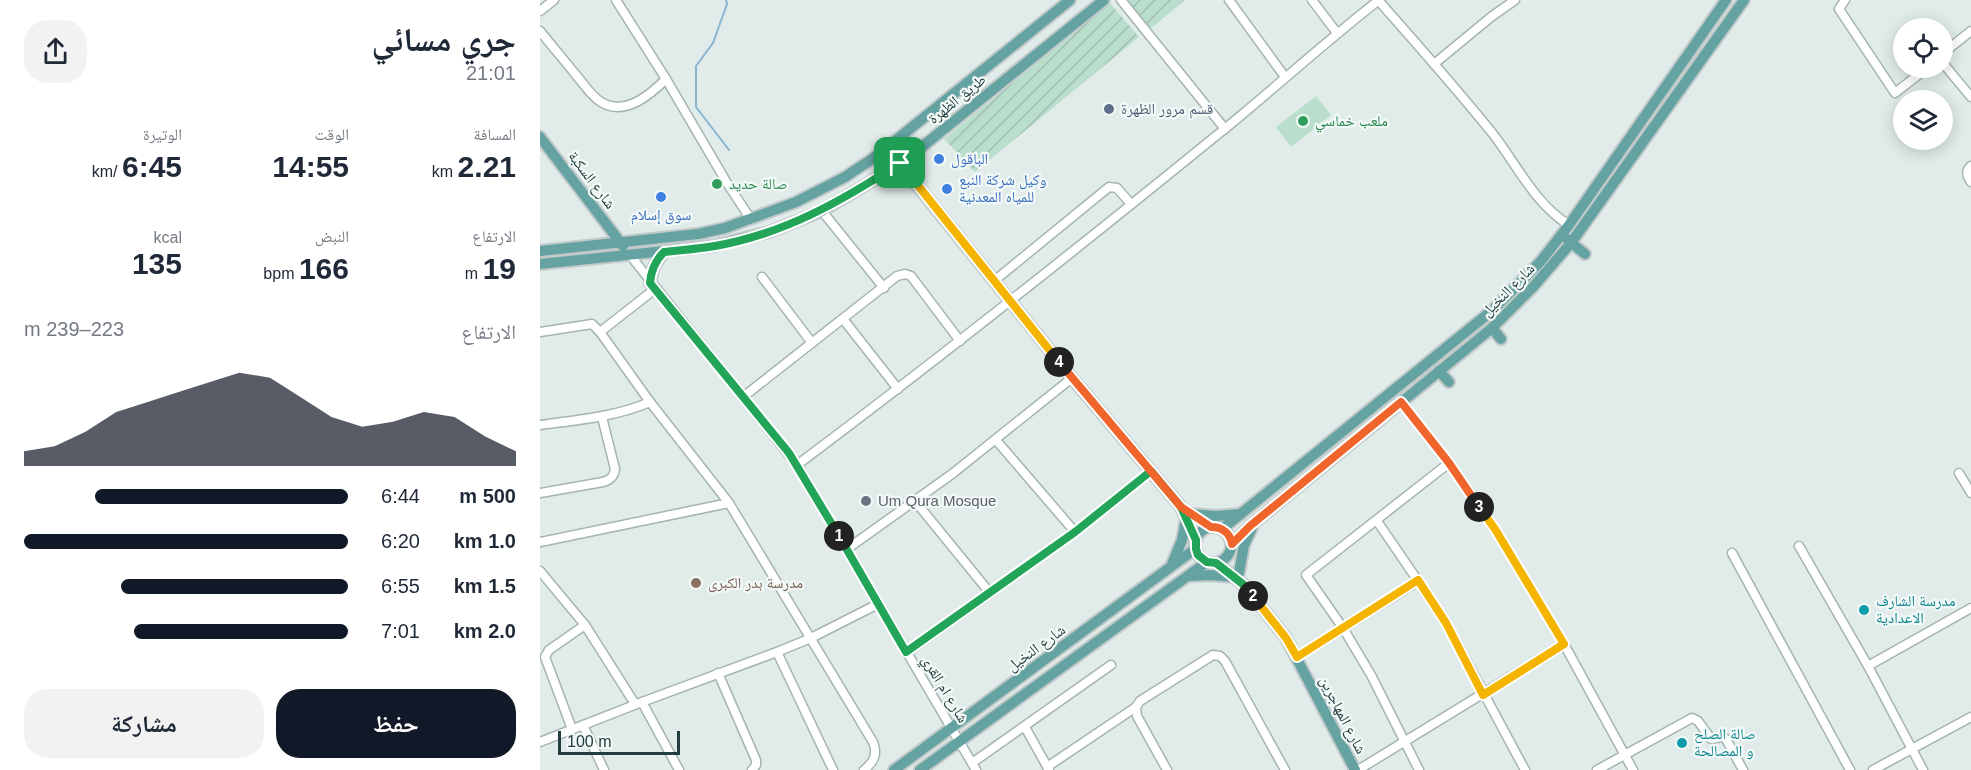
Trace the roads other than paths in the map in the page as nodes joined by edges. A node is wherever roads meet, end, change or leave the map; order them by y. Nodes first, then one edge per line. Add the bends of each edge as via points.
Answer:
1 (554, 0) edge
2 (615, 0) edge
3 (1070, 0) edge
4 (1104, 0) edge
5 (1120, 0) edge
6 (1229, 0) edge
7 (1312, 0) edge
8 (1379, 0) edge
9 (1515, 0) edge
10 (1716, 0) edge
11 (1726, 0) edge
12 (1744, 0) edge
13 (1845, 0) edge
14 (540, 11) edge
15 (1717, 13) junction
16 (540, 31) edge
17 (1971, 31) edge
18 (1337, 33) junction
19 (1953, 45) edge
20 (1687, 58) junction
21 (1434, 64) junction
22 (1698, 65) junction
23 (1953, 75) edge
24 (1285, 77) junction
25 (666, 78) junction
26 (1914, 78) edge
27 (1971, 97) edge
28 (1225, 129) junction
29 (540, 137) edge
30 (887, 148) junction
31 (900, 163) junction
32 (1971, 166) edge
33 (1971, 182) edge
34 (1131, 204) junction
35 (822, 211) junction
36 (750, 218) junction
37 (1569, 225) junction
38 (1562, 235) junction
39 (620, 242) junction
40 (1571, 243) junction
41 (540, 251) edge
42 (664, 252) junction
43 (1585, 254) dead end
44 (630, 255) junction
45 (540, 264) edge
46 (762, 277) dead end
47 (994, 280) junction
48 (653, 286) junction
49 (884, 288) junction
50 (1010, 301) junction
51 (843, 319) junction
52 (1492, 328) junction
53 (540, 332) edge
54 (600, 332) junction
55 (1501, 339) dead end
56 (960, 341) junction
57 (812, 343) junction
58 (1439, 371) junction
59 (1072, 378) junction
60 (1449, 382) dead end
61 (898, 389) junction
62 (744, 397) junction
63 (650, 402) junction
64 (1401, 402) junction
65 (602, 417) junction
66 (540, 425) edge
67 (996, 440) junction
68 (1449, 463) junction
69 (797, 465) junction
70 (1151, 471) junction
71 (1959, 473) dead end
72 (540, 493) edge
73 (1971, 493) edge
74 (915, 501) junction
75 (729, 503) junction
76 (1242, 514) junction
77 (1188, 516) junction
78 (1257, 520) junction
79 (1377, 521) junction
80 (1216, 528) junction
81 (1075, 532) junction
82 (540, 542) edge
83 (1196, 545) junction
84 (1799, 546) dead end
85 (847, 549) junction
86 (1231, 549) junction
87 (1732, 553) dead end
88 (1212, 563) junction
89 (1169, 568) junction
90 (540, 571) edge
91 (1236, 575) junction
92 (1187, 577) junction
93 (1418, 580) junction
94 (990, 593) junction
95 (878, 604) junction
96 (1971, 608) edge
97 (585, 625) junction
98 (1343, 628) junction
99 (811, 638) junction
100 (1564, 644) junction
101 (777, 652) junction
102 (906, 652) junction
103 (1297, 657) junction
104 (1112, 665) dead end
105 (1868, 666) junction
106 (718, 674) junction
107 (1483, 695) junction
108 (638, 703) junction
109 (1136, 707) junction
110 (1971, 717) edge
111 (583, 725) junction
112 (1025, 727) junction
113 (572, 729) junction
114 (951, 729) junction
115 (540, 742) edge
116 (959, 742) junction
117 (1404, 742) junction
118 (1912, 749) junction
119 (1624, 754) junction
120 (974, 766) edge
121 (1048, 768) edge
122 (604, 770) edge
123 (679, 770) edge
124 (752, 770) edge
125 (833, 770) edge
126 (864, 770) edge
127 (894, 770) edge
128 (920, 770) edge
129 (1167, 770) edge
130 (1285, 770) edge
131 (1357, 770) edge
132 (1419, 770) edge
133 (1525, 770) edge
134 (1597, 770) edge
135 (1633, 770) edge
136 (1743, 770) edge
137 (1850, 770) edge
138 (1873, 770) edge
139 (1923, 770) edge

1 - 14 street
2 - 25 street
3 - 30 main road, طريق الظهرة
4 - 31 main road, طريق الظهرة
5 - 28 street
6 - 24 street
7 - 18 street
8 - 18 street
8 - 21 street
9 - 21 street
10 - 15 main road
11 - 15 main road, شارع النخيل
12 - 22 main road, شارع النخيل
13 - 26 street via 1839,9 1895,93
15 - 20 main road, شارع النخيل
16 - 25 street via 593,96 607,105 636,103
17 - 19 street
18 - 24 street
20 - 22 main road
20 - 37 main road, شارع النخيل
21 - 37 street via 1540,200
22 - 40 main road, شارع النخيل
23 - 27 street
24 - 28 street
25 - 36 street
28 - 34 street
29 - 39 main road, شارع السكبة
30 - 31 main road
30 - 36 main road, طريق الظهرة via 828,186
31 - 35 main road, طريق الظهرة
31 - 47 main road
32 - 33 street via 1967,174
34 - 47 street via 1118,188 1109,188
34 - 50 street
35 - 42 main road, طريق الظهرة via 735,242
35 - 49 street
36 - 39 main road, طريق الظهرة via 698,234
37 - 38 main road, شارع النخيل
38 - 40 main road
38 - 76 main road, شارع النخيل via 1494,309
39 - 41 main road, طريق الظهرة
39 - 44 main road, شارع ام القري
40 - 43 main road
40 - 52 main road, شارع النخيل
42 - 44 main road, طريق الظهرة
42 - 48 main road via 654,266
44 - 45 main road, طريق الظهرة
44 - 48 street, شارع ام القري
46 - 57 street
47 - 50 main road
48 - 54 street
48 - 62 street, شارع ام القري
49 - 51 street
49 - 56 street via 900,274 910,276
50 - 56 street
50 - 59 main road
51 - 57 street
51 - 61 street
52 - 55 main road
52 - 58 main road, شارع النخيل
53 - 54 street via 592,324
54 - 63 street
56 - 61 street
57 - 62 street
58 - 60 main road
58 - 64 main road, شارع النخيل
59 - 67 street
59 - 70 main road
61 - 69 street
62 - 69 street, شارع ام القري
63 - 65 street
63 - 75 street
64 - 68 street
64 - 78 main road, شارع النخيل
65 - 66 street
65 - 72 street via 615,469 610,479
67 - 74 street
67 - 81 street
68 - 79 street
68 - 100 street via 1495,529
69 - 85 street, شارع ام القري
70 - 77 main road
70 - 81 street
71 - 73 street
74 - 85 street
74 - 94 street
75 - 82 street
75 - 99 street
76 - 77 main road
76 - 80 main road, شارع النخيل
77 - 80 main road
77 - 83 main road
77 - 89 main road
78 - 86 main road, شارع النخيل
78 - 91 main road via 1244,545
79 - 93 street
79 - 98 street via 1306,575
80 - 83 main road via 1201,531
80 - 86 main road via 1229,535
81 - 94 street
83 - 88 main road via 1202,559
83 - 89 main road, شارع النخيل
84 - 105 street
85 - 95 street, شارع ام القري
86 - 88 main road via 1226,558
86 - 91 main road, شارع المهاجرين
87 - 137 street
88 - 91 main road, شارع المهاجرين
88 - 92 main road, شارع النخيل
89 - 114 main road, شارع النخيل
90 - 97 street
91 - 92 main road
91 - 103 main road, شارع المهاجرين
92 - 116 main road, شارع النخيل
93 - 98 street
93 - 107 street via 1446,623
94 - 102 street
95 - 99 street
95 - 102 street, شارع ام القري
96 - 105 street
97 - 108 street
97 - 113 street via 545,657
98 - 103 street
98 - 117 street
99 - 101 street
99 - 126 street via 873,742 875,755
100 - 107 street
100 - 119 street
101 - 106 street
101 - 125 street
102 - 114 street, شارع ام القري
103 - 131 main road, شارع المهاجرين
104 - 112 street
105 - 118 street
106 - 108 street
106 - 124 street via 756,760
107 - 117 street
107 - 133 street
108 - 111 street
108 - 123 street
109 - 121 street
109 - 129 street via 1137,716
109 - 130 street via 1206,657 1220,656
110 - 118 street
111 - 113 street
111 - 122 street
112 - 120 street
112 - 121 street
113 - 115 street
114 - 116 street, شارع ام القري
114 - 127 main road, شارع النخيل
116 - 120 street, شارع ام القري
116 - 128 main road, شارع النخيل
117 - 131 street
117 - 132 street
118 - 138 street
118 - 139 street
119 - 134 street
119 - 135 street
119 - 136 street via 1692,718 1711,739 1726,739

